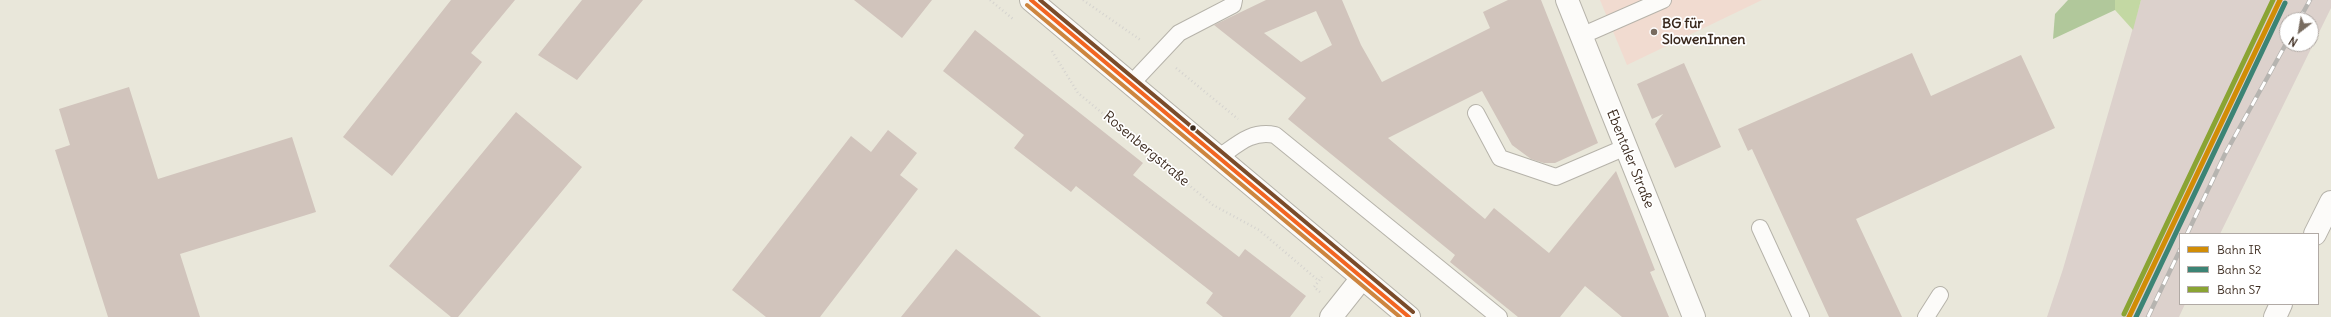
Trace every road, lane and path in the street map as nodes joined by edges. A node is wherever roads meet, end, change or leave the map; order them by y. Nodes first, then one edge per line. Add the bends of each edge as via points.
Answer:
1 (990, 0) edge
2 (1031, 0) edge
3 (1083, 0) edge
4 (1234, 0) edge
5 (1567, 0) edge
6 (1663, 0) edge
7 (1014, 20) dead end
8 (1581, 36) junction
9 (1051, 50) dead end
10 (1158, 53) junction
11 (1131, 84) junction
12 (1476, 113) dead end
13 (1253, 135) junction
14 (1626, 147) junction
15 (1218, 158) junction
16 (2331, 202) edge
17 (1760, 228) dead end
18 (2316, 233) edge
19 (1362, 278) junction
20 (1314, 287) dead end
21 (1940, 296) dead end
22 (2281, 305) edge
23 (1331, 317) edge
24 (1410, 317) edge
25 (1499, 317) edge
26 (1694, 317) edge
27 (1802, 317) edge
28 (1926, 317) edge
29 (2275, 317) edge

1 - 7 path
2 - 11 main road
3 - 10 path
4 - 10 lane via 1232,5 1179,33
5 - 8 main road, Ebentaler Straße
6 - 8 lane
8 - 14 main road, Ebentaler Straße
9 - 20 path, Rosenbergstraße via 1078,93 1213,205 1259,230 1319,281
10 - 11 lane
10 - 13 path via 1234,114
11 - 15 main road
12 - 14 lane via 1500,158 1556,177
13 - 15 lane
13 - 25 lane via 1275,135
14 - 26 main road, Ebentaler Straße
15 - 19 main road
16 - 18 main road
17 - 27 lane
19 - 23 main road
19 - 24 main road
21 - 28 lane
22 - 29 main road

